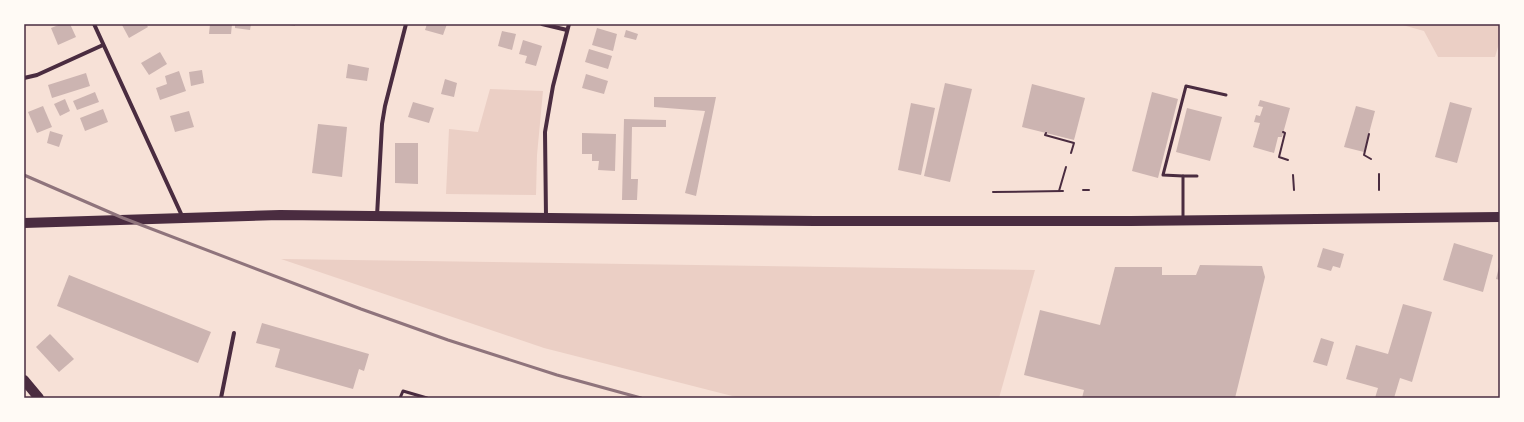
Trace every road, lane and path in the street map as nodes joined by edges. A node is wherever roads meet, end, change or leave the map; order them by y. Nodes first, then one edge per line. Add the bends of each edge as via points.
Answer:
1 (94, 24) edge
2 (406, 24) edge
3 (542, 24) edge
4 (569, 24) edge
5 (567, 30) junction
6 (103, 45) junction
7 (24, 78) edge
8 (1226, 95) dead end
9 (1283, 132) dead end
10 (1046, 133) dead end
11 (1369, 134) dead end
12 (1071, 153) dead end
13 (1371, 159) dead end
14 (1288, 160) dead end
15 (1066, 167) dead end
16 (1379, 174) dead end
17 (1293, 175) dead end
18 (1183, 176) junction
19 (1197, 176) dead end
20 (1083, 190) dead end
21 (1089, 190) dead end
22 (1294, 190) dead end
23 (1378, 190) dead end
24 (1059, 191) junction
25 (1063, 191) dead end
26 (993, 192) dead end
27 (377, 216) junction
28 (1500, 217) edge
29 (183, 218) junction
30 (546, 219) junction
31 (1183, 220) junction
32 (24, 223) edge
33 (234, 333) dead end
34 (24, 380) edge
35 (39, 398) edge
36 (221, 398) edge
37 (400, 398) edge
38 (427, 398) edge

1 - 6 street
2 - 27 street via 384,112
3 - 5 street
4 - 5 street
5 - 30 street via 545,132
6 - 7 street via 37,75
6 - 29 street
8 - 18 lane via 1186,86 1163,174
9 - 14 path via 1285,133 1279,157
10 - 12 path via 1045,136 1074,142
11 - 13 path via 1364,155
15 - 24 path
16 - 23 path
17 - 22 path
18 - 19 lane
18 - 31 lane
20 - 21 path
24 - 25 path
24 - 26 path
27 - 29 main road
27 - 30 main road
28 - 31 main road
29 - 32 main road
30 - 31 main road
33 - 36 street
34 - 35 main road
37 - 38 lane via 403,391

